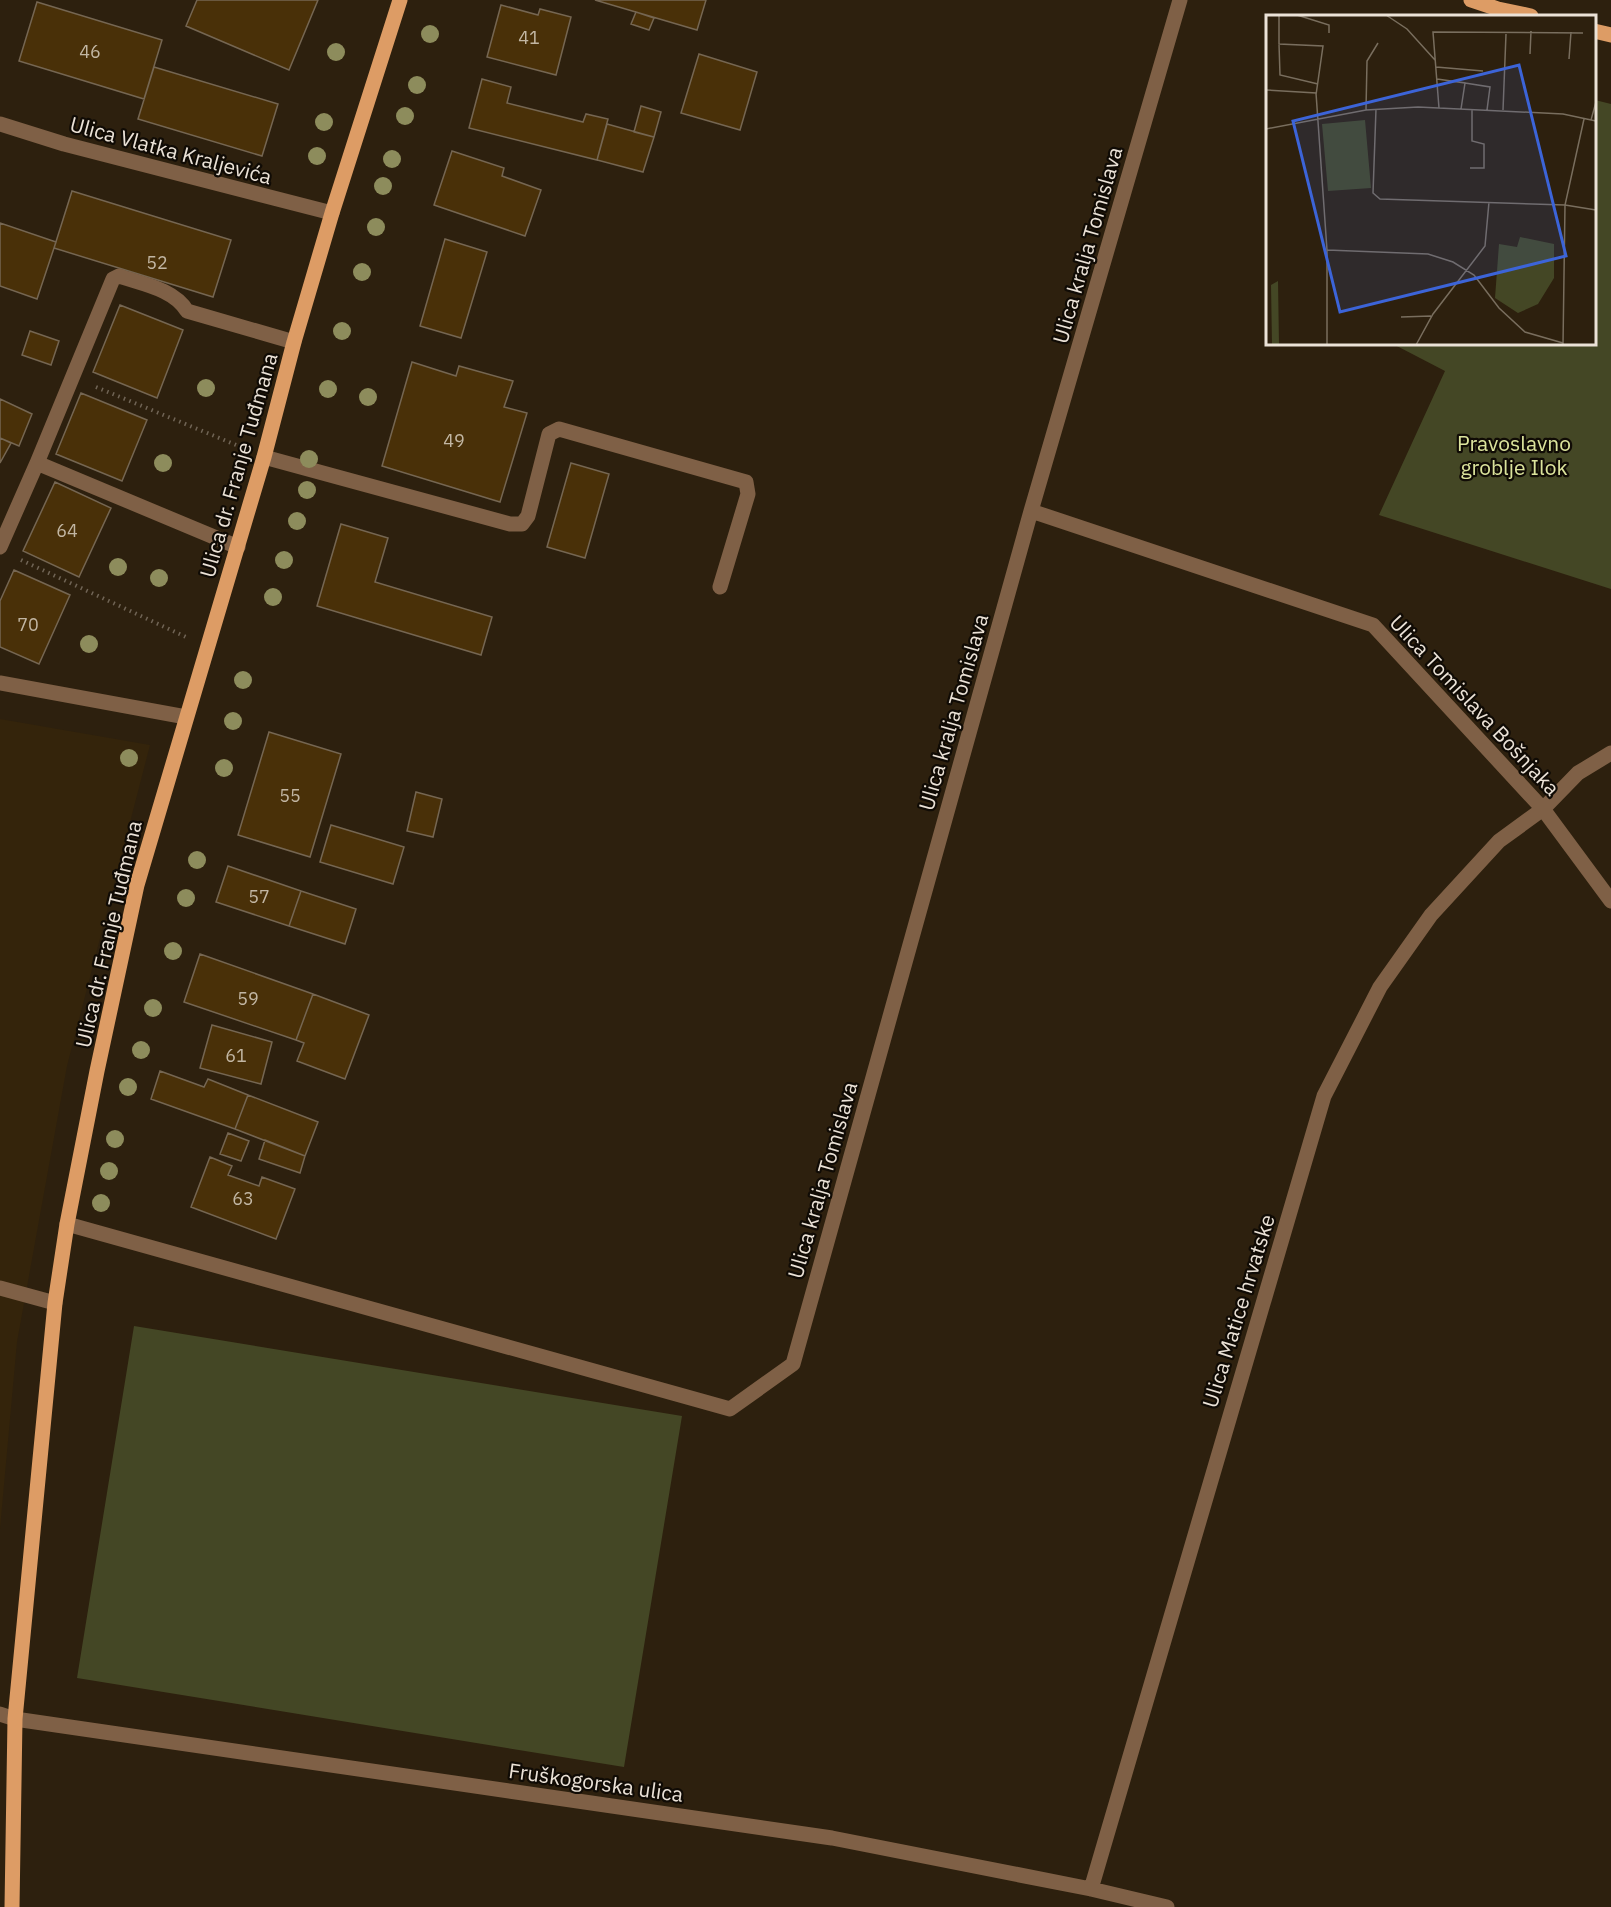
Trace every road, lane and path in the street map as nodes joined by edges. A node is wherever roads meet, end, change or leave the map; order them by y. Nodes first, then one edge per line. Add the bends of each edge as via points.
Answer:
1 (400, 0) edge
2 (1180, 0) edge
3 (1471, 0) edge
4 (1526, 15) edge
5 (1596, 31) edge
6 (1611, 34) edge
7 (0, 124) edge
8 (332, 213) junction
9 (294, 342) junction
10 (73, 377) junction
11 (264, 457) junction
12 (37, 462) junction
13 (1031, 511) junction
14 (238, 547) junction
15 (5, 551) edge
16 (720, 587) dead end
17 (207, 649) junction
18 (0, 683) edge
19 (186, 717) junction
20 (1611, 753) edge
21 (1543, 809) junction
22 (1611, 901) edge
23 (67, 1224) junction
24 (0, 1288) edge
25 (55, 1303) junction
26 (7, 1717) edge
27 (1091, 1889) junction
28 (12, 1907) edge
29 (1167, 1907) edge

1 - 8 main road, Ulica dr. Franje Tuđmana
2 - 13 street, Ulica kralja Tomislava
3 - 4 main road
5 - 6 main road
7 - 8 street, Ulica Vlatka Kraljevića
8 - 9 main road, Ulica dr. Franje Tuđmana
9 - 10 street via 187,311 170,294 119,276 113,279
9 - 11 main road, Ulica dr. Franje Tuđmana
10 - 11 path
10 - 12 street
11 - 14 main road, Ulica dr. Franje Tuđmana
11 - 16 street via 510,525 522,524 528,516 549,434 559,429 712,472 746,482 748,494
12 - 14 street
12 - 15 street
13 - 21 street, Ulica Tomislava Bošnjaka via 1373,625
13 - 23 street, Ulica kralja Tomislava via 793,1364 730,1408
14 - 17 main road, Ulica dr. Franje Tuđmana
15 - 17 path
17 - 19 main road, Ulica dr. Franje Tuđmana
18 - 19 street
19 - 23 main road, Ulica dr. Franje Tuđmana via 137,885
20 - 21 street, Ulica Matice hrvatske via 1578,773
21 - 22 street, Ulica Tomislava Bošnjaka
21 - 27 street, Ulica Matice hrvatske via 1499,841 1431,915 1380,987 1324,1096
23 - 25 main road, Ulica dr. Franje Tuđmana
24 - 25 street
25 - 26 main road, Ulica dr. Franje Tuđmana
26 - 27 street, Fruškogorska ulica via 832,1838
26 - 28 main road, Ulica dr. Franje Tuđmana
27 - 29 street, Fruškogorska ulica

